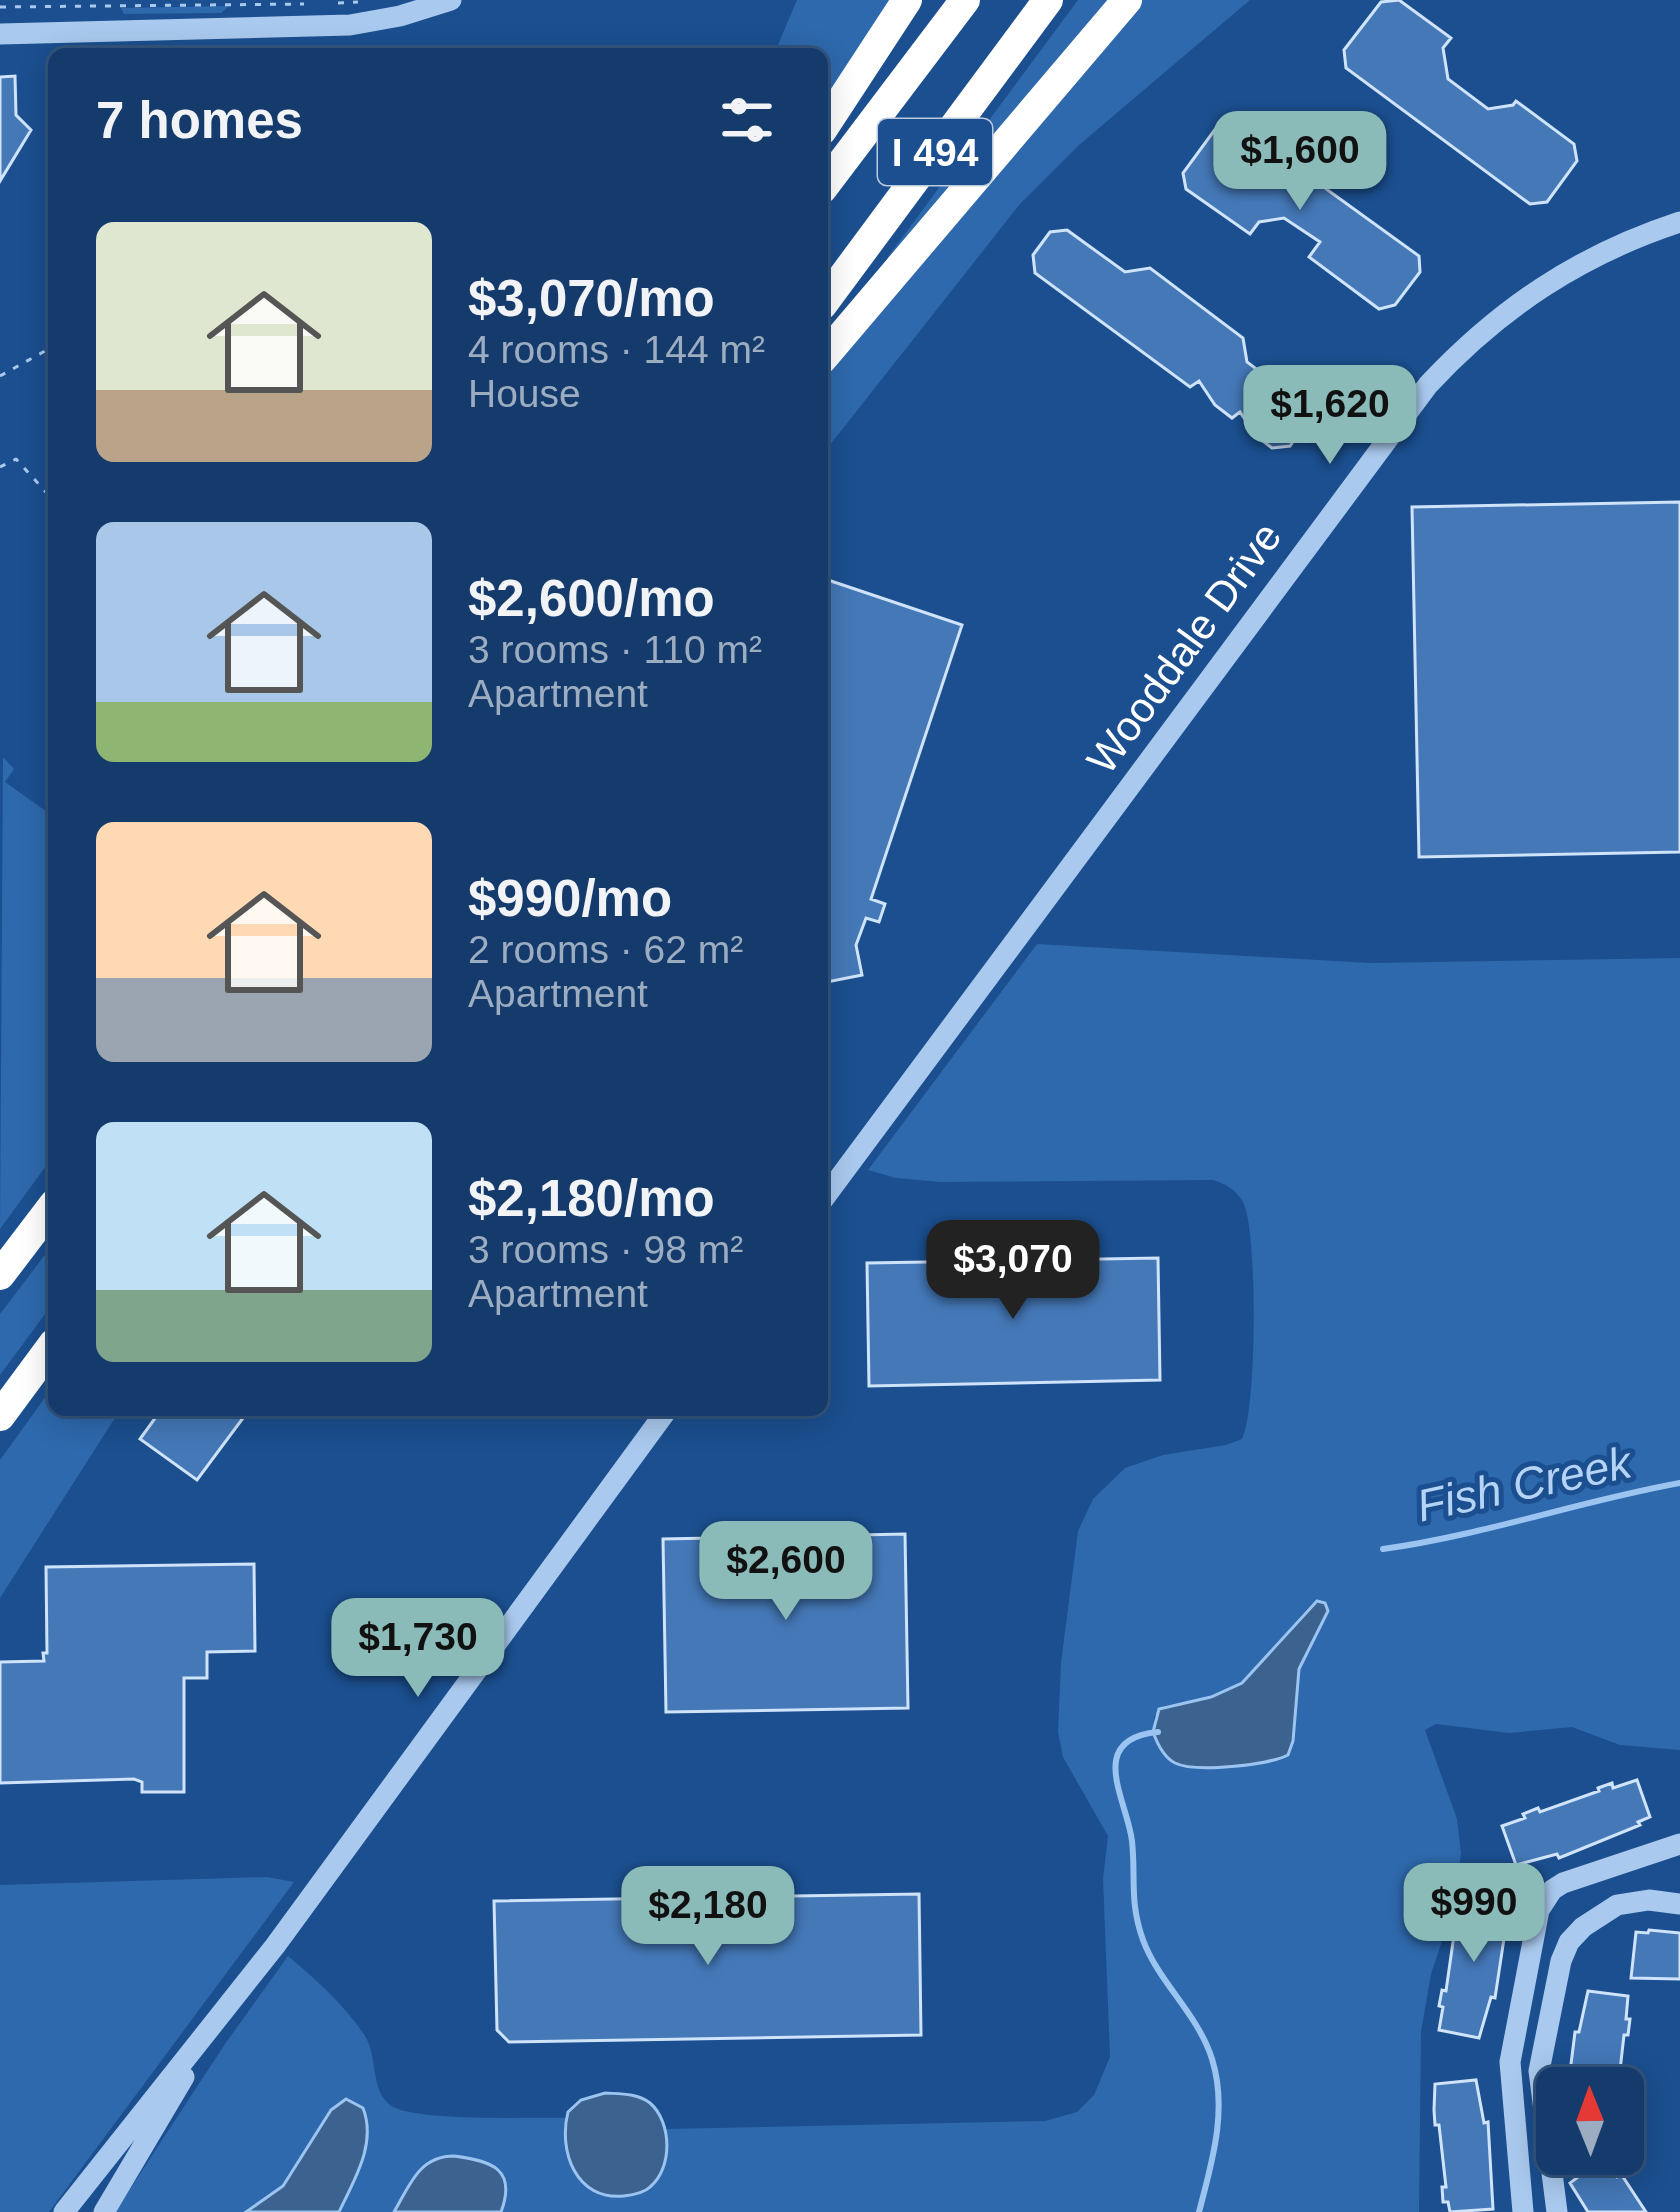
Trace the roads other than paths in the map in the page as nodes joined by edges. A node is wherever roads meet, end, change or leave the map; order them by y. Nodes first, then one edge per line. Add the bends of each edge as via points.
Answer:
1 (451, 0) edge
2 (908, 0) edge
3 (965, 0) edge
4 (1048, 0) edge
5 (1127, 0) edge
6 (0, 34) edge
7 (828, 121) edge
8 (828, 181) edge
9 (1680, 222) edge
10 (828, 297) edge
11 (828, 352) edge
12 (828, 1194) edge
13 (48, 1212) edge
14 (0, 1275) edge
15 (48, 1351) edge
16 (0, 1416) edge
17 (663, 1416) edge
18 (1680, 1844) edge
19 (1605, 1869) junction
20 (1680, 1904) edge
21 (1618, 1905) junction
22 (1524, 1980) junction
23 (1556, 1987) junction
24 (214, 2024) junction
25 (1540, 2067) edge
26 (1540, 2175) edge
27 (1550, 2175) edge
28 (1519, 2177) junction
29 (64, 2212) edge
30 (104, 2212) edge
31 (1523, 2212) edge
32 (1557, 2212) edge

1 - 6 street via 338,26
2 - 7 highway
3 - 8 highway, I 494
4 - 10 highway, I 494
5 - 11 highway
9 - 12 street, Wooddale Drive via 1557,275 1485,327 1428,385
13 - 14 highway
15 - 16 highway
17 - 24 street
18 - 19 street
19 - 21 street
19 - 22 street via 1545,1898
20 - 21 street
21 - 23 street via 1569,1942
22 - 23 street
22 - 28 street via 1510,2062
23 - 25 street
24 - 29 street
24 - 30 street
26 - 28 street
27 - 32 street
28 - 31 street

